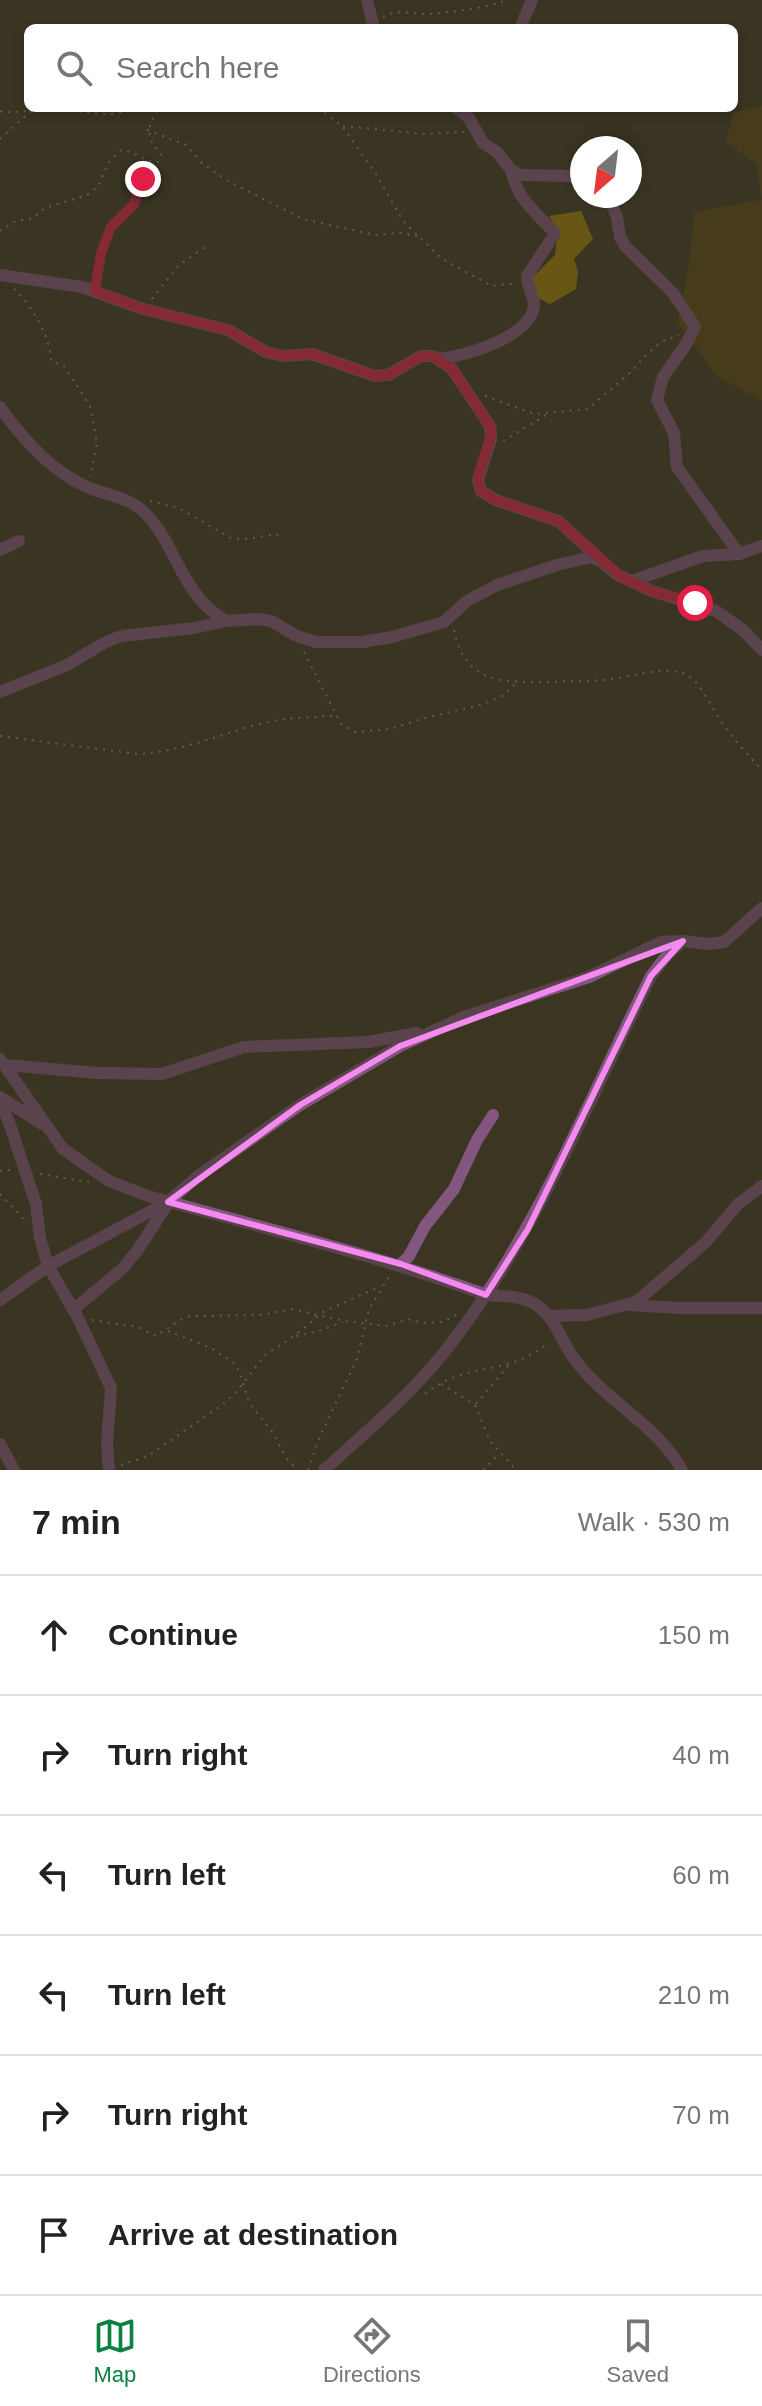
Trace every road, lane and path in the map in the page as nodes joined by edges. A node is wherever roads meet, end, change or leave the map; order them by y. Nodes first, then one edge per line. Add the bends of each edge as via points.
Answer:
1 (367, 0) edge
2 (506, 0) edge
3 (532, 0) edge
4 (373, 24) edge
5 (377, 24) edge
6 (522, 24) edge
7 (0, 111) edge
8 (24, 111) edge
9 (30, 112) edge
10 (92, 112) edge
11 (121, 112) edge
12 (156, 112) edge
13 (323, 112) edge
14 (461, 112) edge
15 (342, 126) junction
16 (147, 130) junction
17 (477, 135) junction
18 (0, 139) edge
19 (155, 164) junction
20 (511, 170) junction
21 (570, 176) edge
22 (613, 208) edge
23 (0, 231) edge
24 (417, 236) junction
25 (205, 247) dead end
26 (2, 275) edge
27 (527, 282) junction
28 (95, 291) junction
29 (143, 309) junction
30 (694, 332) junction
31 (438, 359) junction
32 (479, 392) dead end
33 (0, 407) edge
34 (547, 415) junction
35 (488, 450) junction
36 (87, 488) junction
37 (126, 499) junction
38 (284, 537) dead end
39 (19, 541) dead end
40 (762, 546) edge
41 (0, 550) edge
42 (739, 554) junction
43 (602, 562) junction
44 (632, 581) junction
45 (451, 617) junction
46 (226, 621) junction
47 (297, 636) junction
48 (762, 650) edge
49 (516, 682) junction
50 (1, 691) edge
51 (335, 715) junction
52 (0, 736) edge
53 (762, 770) edge
54 (762, 908) edge
55 (683, 941) junction
56 (435, 1030) junction
57 (2, 1062) edge
58 (0, 1097) edge
59 (0, 1103) edge
60 (493, 1115) dead end
61 (45, 1125) junction
62 (25, 1169) junction
63 (109, 1181) junction
64 (762, 1186) edge
65 (0, 1194) edge
66 (168, 1202) junction
67 (40, 1238) junction
68 (401, 1264) junction
69 (48, 1266) junction
70 (381, 1286) junction
71 (486, 1295) junction
72 (0, 1300) edge
73 (630, 1305) junction
74 (477, 1306) junction
75 (762, 1308) edge
76 (75, 1313) junction
77 (320, 1315) junction
78 (587, 1315) junction
79 (550, 1316) junction
80 (344, 1321) junction
81 (365, 1323) junction
82 (167, 1331) junction
83 (561, 1332) junction
84 (294, 1336) junction
85 (510, 1364) junction
86 (244, 1383) junction
87 (440, 1383) junction
88 (423, 1395) dead end
89 (475, 1405) junction
90 (0, 1444) edge
91 (501, 1453) junction
92 (14, 1470) edge
93 (109, 1470) edge
94 (298, 1470) edge
95 (308, 1470) edge
96 (324, 1470) edge
97 (483, 1470) edge
98 (516, 1470) edge
99 (682, 1470) edge

1 - 4 street
2 - 5 path via 434,14 394,12
3 - 6 street
7 - 8 path
9 - 18 path
10 - 11 path
12 - 16 path
13 - 15 path
14 - 17 street
15 - 17 path
15 - 24 path
16 - 19 path via 161,154
16 - 24 path via 186,145 228,181 303,219 375,235
17 - 20 street
19 - 23 path via 121,150 87,195 45,208
19 - 28 path via 140,183 134,204 111,227
20 - 21 street
20 - 27 street via 529,209 554,232
22 - 30 street via 626,247 673,293 690,316
24 - 27 path via 442,259 487,284
25 - 29 path via 175,269
26 - 28 street
26 - 36 path via 30,306 51,361 64,366 87,398 97,443
27 - 31 street via 534,306 513,335 460,357
28 - 29 street
29 - 31 street via 228,330 266,352 312,354 375,376 388,375 421,356
30 - 34 path via 661,342 588,409
30 - 42 street via 663,377 657,400 674,433 677,467
31 - 35 street via 452,369 488,422
32 - 34 path via 510,407
33 - 36 street via 28,443
34 - 35 path
35 - 43 street via 478,480 481,491 558,521
36 - 37 street
37 - 38 path via 170,504 231,538
37 - 46 street via 151,520 196,597
39 - 41 street
40 - 42 street
42 - 44 street via 703,556
43 - 44 street
43 - 45 street via 587,557 497,585
44 - 48 street via 716,611
45 - 47 street via 362,642 316,642
45 - 49 path via 466,662 479,673
46 - 47 street via 271,621
46 - 50 street via 121,636
47 - 51 path
49 - 51 path via 496,701 390,729 356,732
49 - 53 path via 682,673
51 - 52 path via 278,720 150,754
54 - 55 street via 724,942
55 - 56 street via 661,942 589,977
55 - 71 street via 651,976 528,1229
56 - 57 street via 369,1042 244,1047 162,1074
56 - 66 street via 311,1098
57 - 61 street
58 - 61 street
59 - 62 street
60 - 68 street via 454,1189
61 - 63 street via 63,1149
62 - 63 path via 72,1180
62 - 67 street
63 - 66 street
64 - 73 street via 738,1204 706,1242
65 - 67 path
66 - 68 street
66 - 69 street
66 - 76 street via 122,1269
67 - 69 street
68 - 70 path
68 - 71 street
69 - 72 street
69 - 76 street
70 - 77 path
70 - 81 path
71 - 74 street
71 - 79 street via 526,1300
73 - 75 street
73 - 78 street
74 - 81 path via 442,1322
74 - 96 street via 427,1373
76 - 82 path via 138,1327 154,1336
76 - 93 street via 111,1388
77 - 80 path
77 - 82 path via 292,1309 190,1316
77 - 84 path
78 - 79 street
78 - 83 street
79 - 83 street
80 - 81 path
80 - 84 path
81 - 95 path via 357,1359
82 - 86 path via 232,1360
83 - 85 path via 537,1352
83 - 99 street via 587,1373 655,1436
84 - 86 path via 265,1355
85 - 87 path via 459,1373
85 - 89 path
86 - 93 path via 159,1449
86 - 94 path via 249,1403
87 - 88 path
87 - 89 path
89 - 91 path
90 - 92 street
91 - 97 path
91 - 98 path

